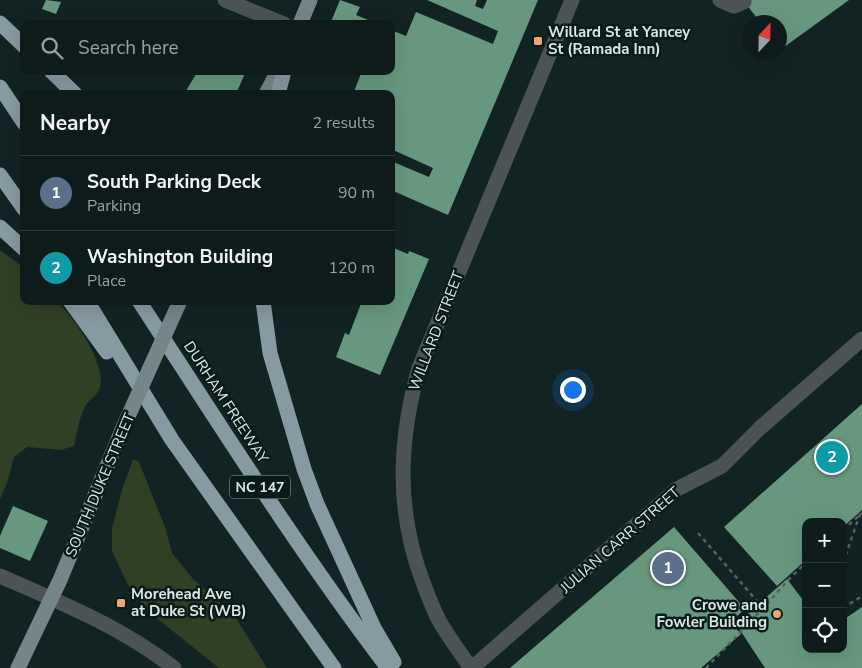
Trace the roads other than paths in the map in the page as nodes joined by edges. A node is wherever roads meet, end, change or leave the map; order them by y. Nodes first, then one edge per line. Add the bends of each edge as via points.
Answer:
1 (225, 0) edge
2 (310, 0) edge
3 (572, 0) edge
4 (720, 0) edge
5 (744, 2) dead end
6 (274, 20) edge
7 (302, 20) edge
8 (0, 23) edge
9 (20, 42) edge
10 (55, 75) edge
11 (276, 75) edge
12 (283, 75) edge
13 (0, 87) edge
14 (71, 90) edge
15 (268, 90) edge
16 (279, 90) edge
17 (20, 117) edge
18 (0, 175) edge
19 (20, 203) edge
20 (0, 227) edge
21 (20, 245) edge
22 (73, 305) edge
23 (89, 305) edge
24 (143, 305) edge
25 (178, 305) edge
26 (263, 305) edge
27 (862, 339) edge
28 (172, 440) junction
29 (0, 576) edge
30 (51, 598) junction
31 (18, 668) edge
32 (174, 668) edge
33 (334, 668) edge
34 (388, 668) edge
35 (397, 668) edge
36 (472, 668) edge

1 - 6 street
2 - 7 main road
3 - 36 street, WILLARD STREET via 419,368 410,398 402,476 409,536 441,624
4 - 5 street via 734,6
8 - 9 highway
10 - 14 highway
11 - 15 main road
12 - 16 highway
13 - 17 highway
18 - 19 highway
20 - 21 highway
22 - 28 highway
23 - 28 highway, NC 147
24 - 34 highway, DURHAM FREEWAY / NC 147 via 300,546
25 - 30 main road, SOUTH DUKE STREET, bridge
26 - 35 highway via 270,353 304,469 374,628
27 - 36 street, JULIAN CARR STREET via 760,428 722,466 677,489
28 - 33 highway, NC 147
29 - 30 street
30 - 31 main road, SOUTH DUKE STREET
30 - 32 street via 111,626

